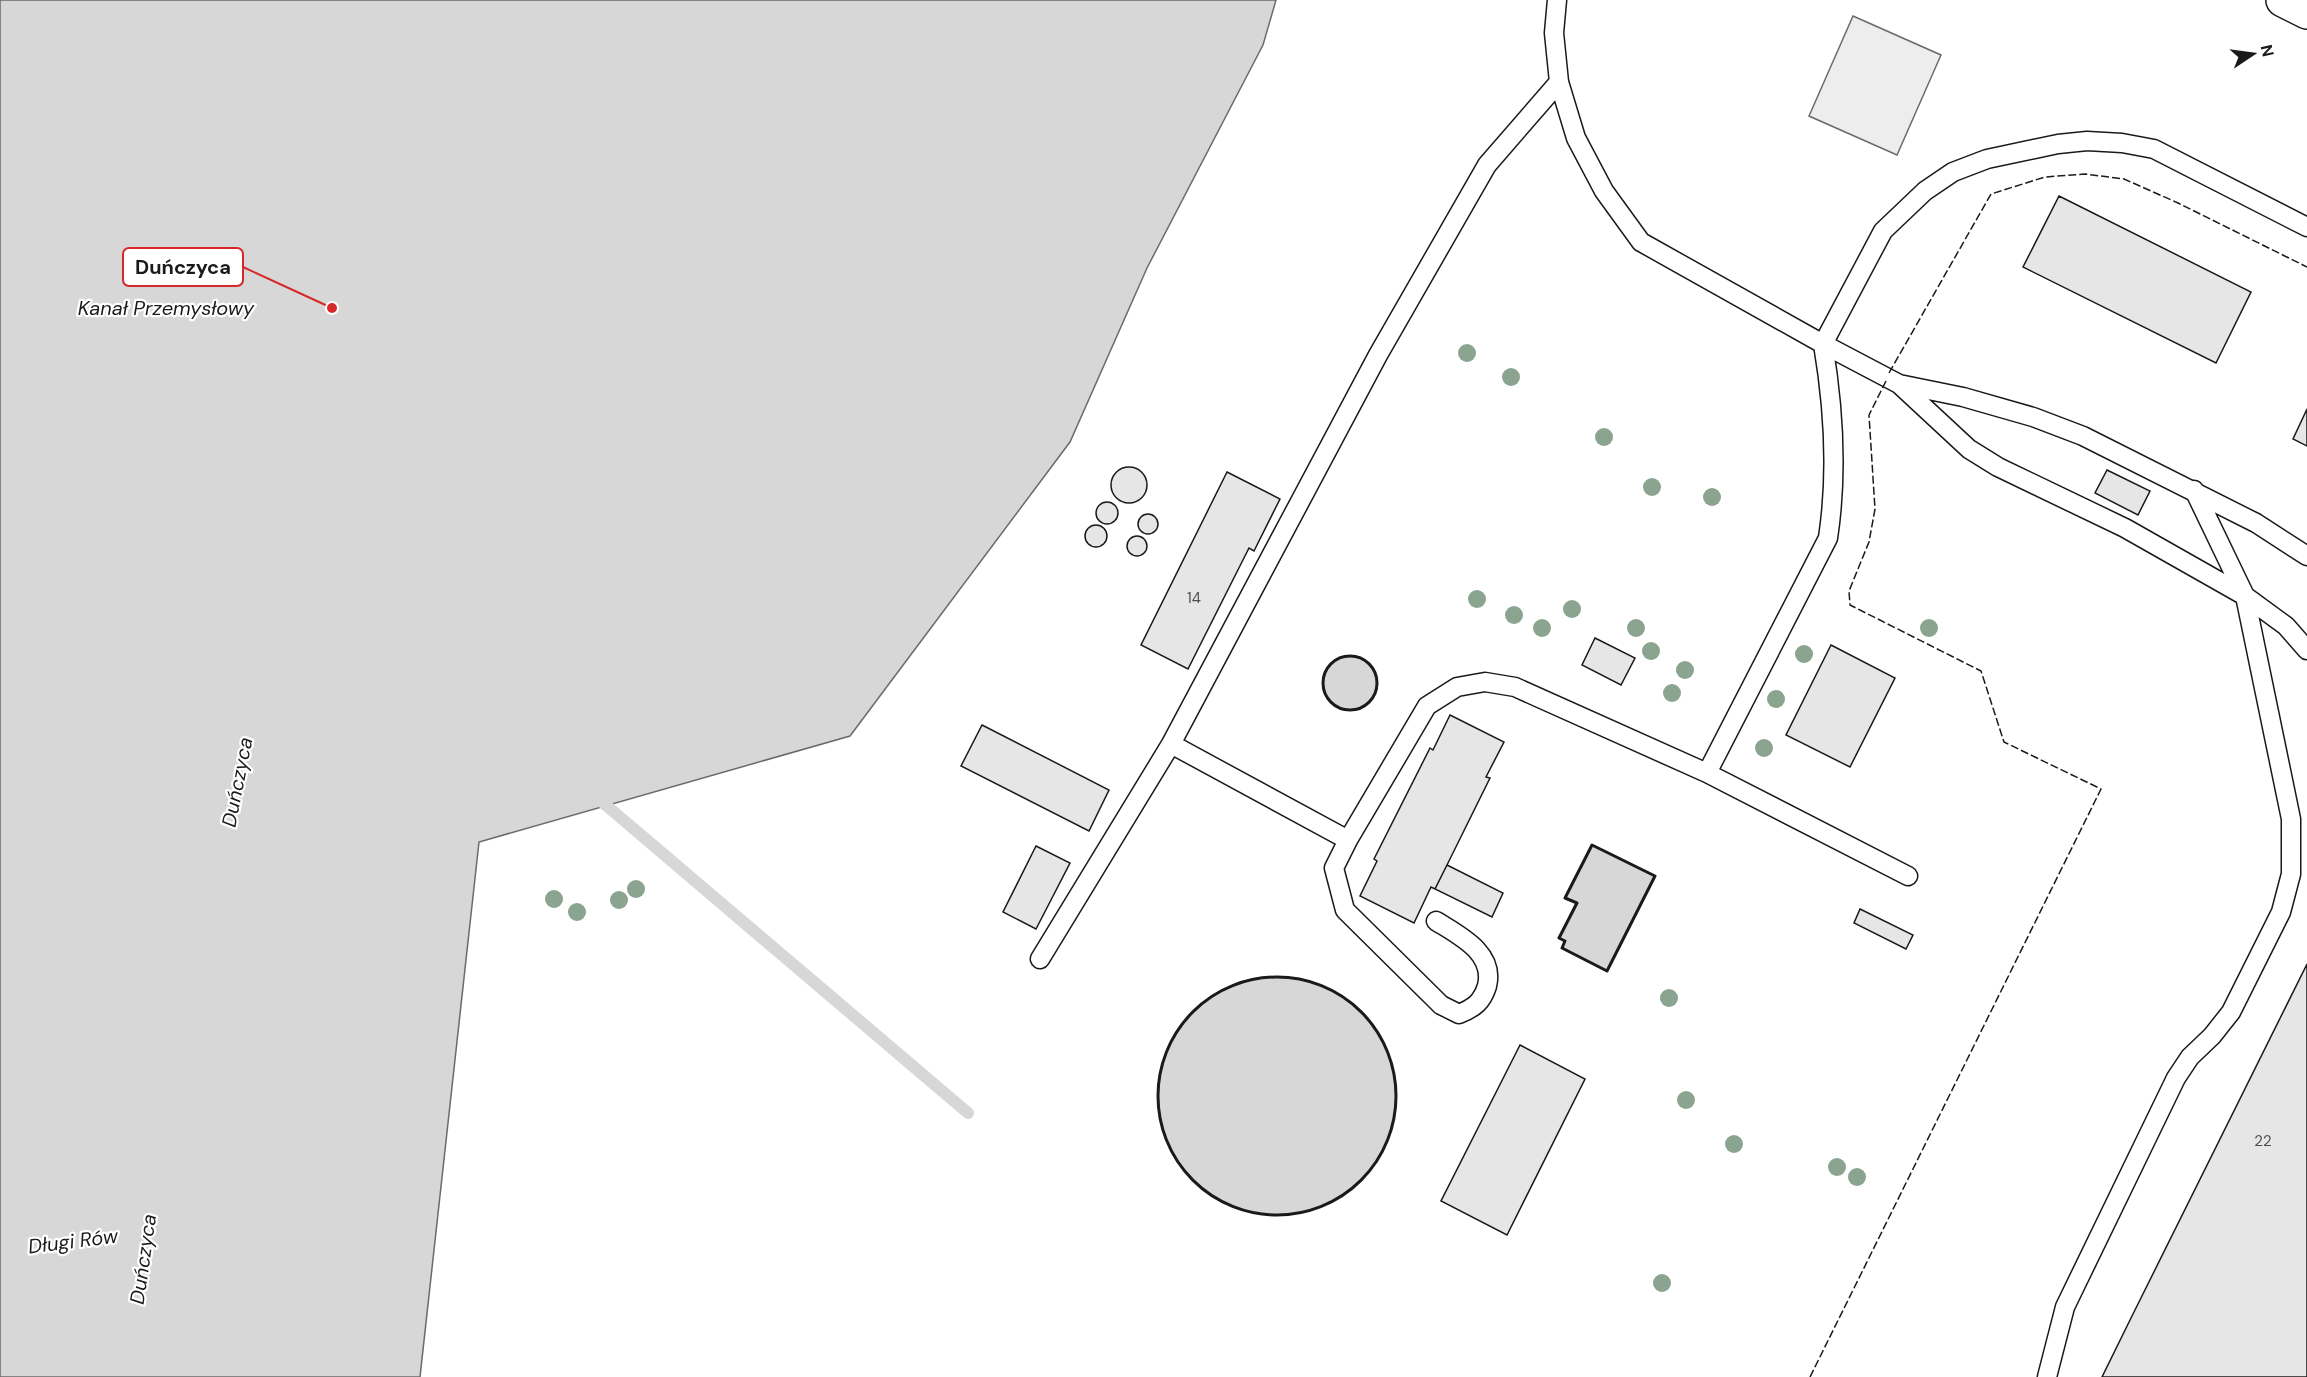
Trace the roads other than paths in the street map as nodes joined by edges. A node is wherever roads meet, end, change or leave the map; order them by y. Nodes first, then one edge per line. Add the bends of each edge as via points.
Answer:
1 (1557, 0) edge
2 (2283, 0) edge
3 (2307, 12) edge
4 (1559, 82) junction
5 (2307, 227) edge
6 (1823, 344) junction
7 (1899, 384) junction
8 (2194, 490) junction
9 (2307, 556) edge
10 (2245, 596) junction
11 (2307, 650) edge
12 (1171, 744) junction
13 (1707, 773) junction
14 (1348, 840) junction
15 (1908, 876) dead end
16 (1436, 921) dead end
17 (1040, 959) dead end
18 (2047, 1377) edge

1 - 4 lane via 1554,33
2 - 3 street
4 - 6 lane via 1576,138 1604,191 1641,242
4 - 12 lane via 1487,165 1378,355
5 - 6 lane via 2154,149 2087,141 1987,159 1953,172 1925,191 1883,231
6 - 7 lane
6 - 13 lane via 1834,440 1834,497 1828,538
7 - 8 lane via 2033,417 2083,436
7 - 10 lane via 1969,449 1998,467 2124,528
8 - 9 lane
8 - 10 lane
10 - 11 lane via 2286,626
10 - 18 lane via 2290,819 2291,874 2281,912 2231,1012 2176,1078 2065,1307
12 - 14 lane
12 - 17 lane
13 - 14 lane via 1515,687 1485,682 1457,687 1427,706
13 - 15 lane
14 - 16 lane via 1334,868 1345,910 1441,1005 1459,1014 1484,997 1489,975 1481,953

